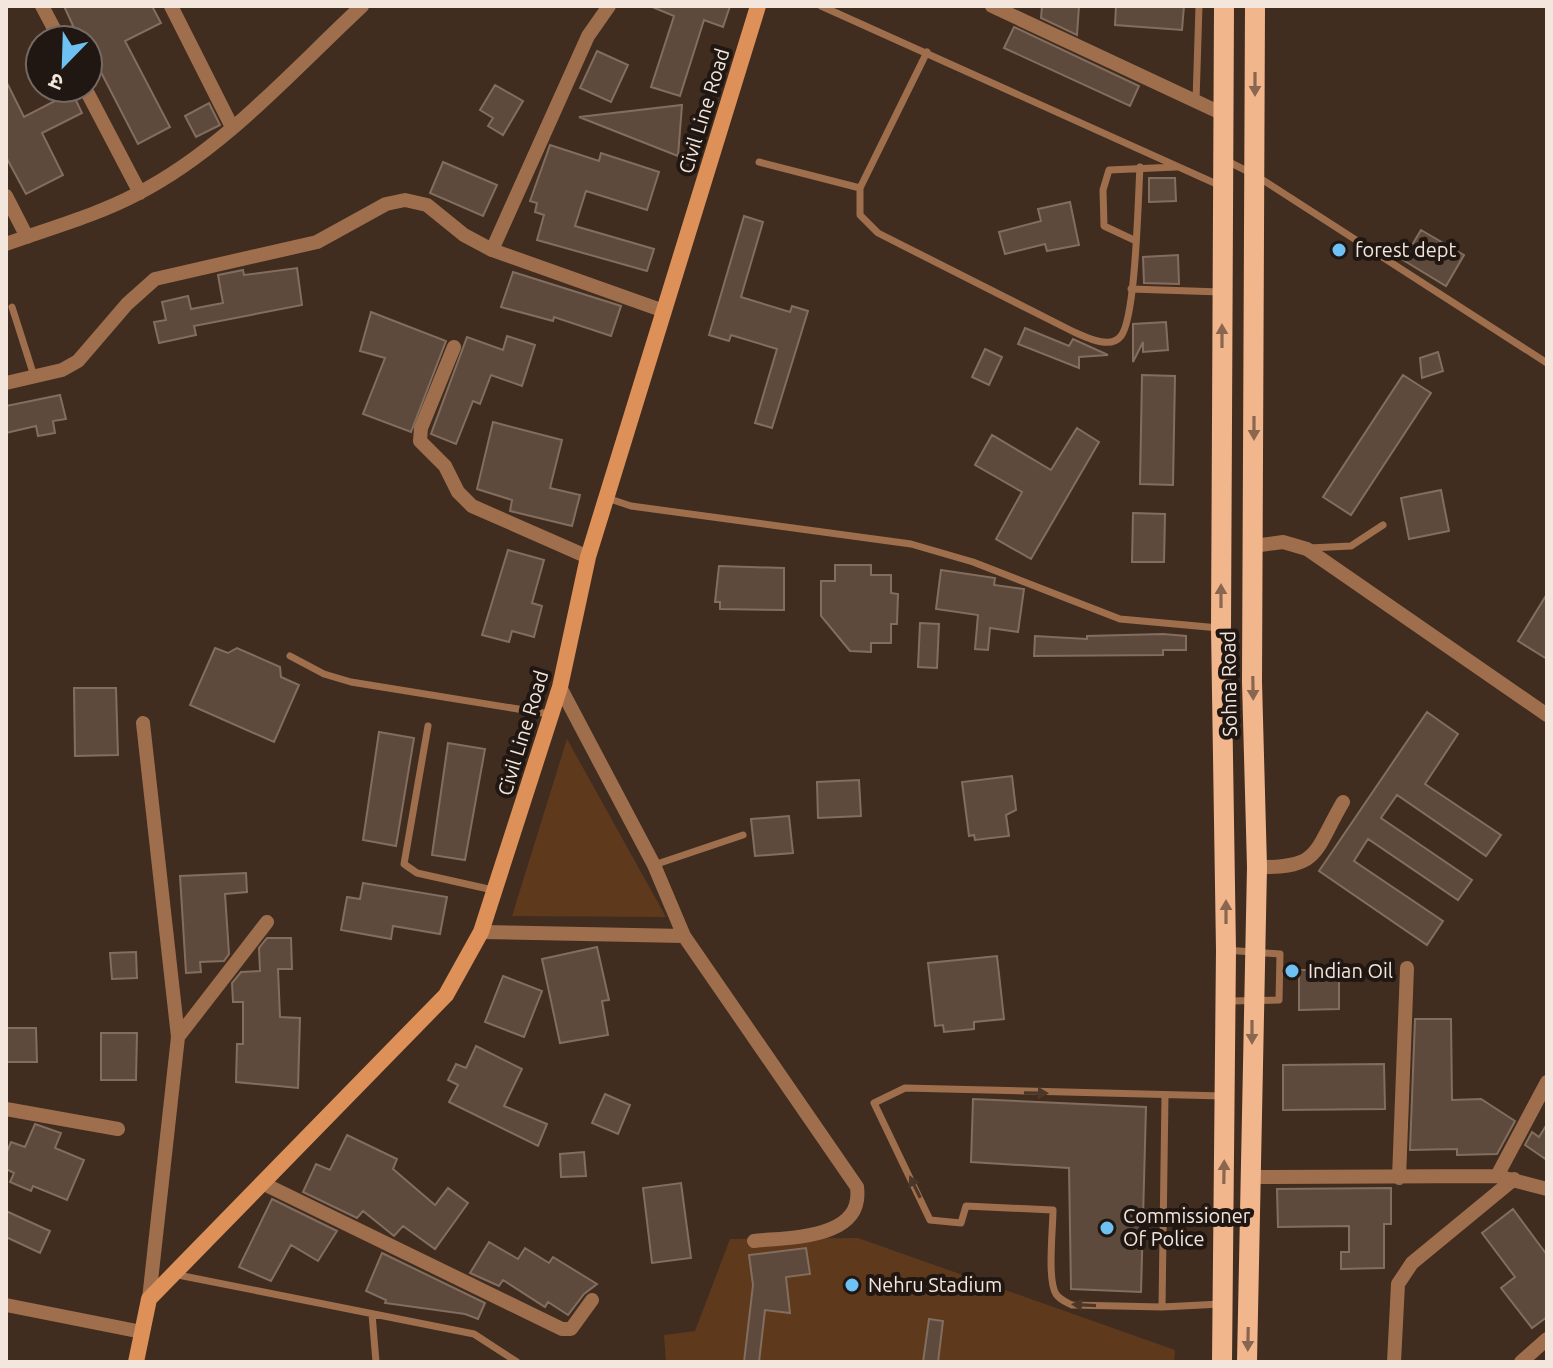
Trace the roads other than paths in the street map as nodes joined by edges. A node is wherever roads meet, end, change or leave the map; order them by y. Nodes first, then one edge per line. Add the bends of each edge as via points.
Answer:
1 (42, 6) edge
2 (171, 6) edge
3 (362, 6) edge
4 (609, 6) edge
5 (758, 6) edge
6 (821, 6) edge
7 (992, 6) edge
8 (1199, 6) edge
9 (1224, 6) edge
10 (1255, 6) edge
11 (52, 24) edge
12 (927, 52) junction
13 (1196, 101) junction
14 (93, 104) edge
15 (1221, 113) junction
16 (232, 127) junction
17 (1221, 158) junction
18 (759, 162) dead end
19 (1140, 167) junction
20 (1178, 167) junction
21 (1255, 175) junction
22 (1221, 186) junction
23 (860, 188) junction
24 (140, 193) junction
25 (6, 196) edge
26 (27, 237) junction
27 (1134, 240) junction
28 (6, 244) edge
29 (492, 250) junction
30 (1131, 289) junction
31 (1222, 292) junction
32 (12, 307) dead end
33 (664, 311) junction
34 (454, 347) dead end
35 (1547, 363) edge
36 (34, 376) junction
37 (6, 383) edge
38 (607, 498) junction
39 (1383, 525) dead end
40 (1253, 546) junction
41 (1307, 549) junction
42 (588, 557) junction
43 (1221, 628) junction
44 (290, 656) dead end
45 (560, 687) junction
46 (551, 715) junction
47 (1547, 715) edge
48 (143, 723) dead end
49 (428, 726) dead end
50 (1343, 802) dead end
51 (743, 835) dead end
52 (654, 865) junction
53 (1257, 867) junction
54 (495, 890) junction
55 (267, 922) dead end
56 (481, 932) junction
57 (684, 936) junction
58 (1226, 950) junction
59 (1253, 952) junction
60 (1407, 968) dead end
61 (1226, 1001) junction
62 (1253, 1002) junction
63 (178, 1037) junction
64 (1547, 1082) edge
65 (1165, 1095) junction
66 (1225, 1096) junction
67 (6, 1109) edge
68 (118, 1129) dead end
69 (1497, 1176) junction
70 (1251, 1177) junction
71 (1399, 1178) junction
72 (1514, 1179) junction
73 (262, 1183) junction
74 (1547, 1189) edge
75 (754, 1241) dead end
76 (171, 1274) junction
77 (149, 1299) junction
78 (592, 1300) dead end
79 (1223, 1303) junction
80 (1249, 1304) junction
81 (6, 1305) edge
82 (1162, 1307) junction
83 (372, 1314) junction
84 (142, 1332) junction
85 (1547, 1339) edge
86 (136, 1362) edge
87 (376, 1362) edge
88 (517, 1362) edge
89 (1222, 1362) edge
90 (1247, 1362) edge
91 (1394, 1362) edge
92 (1521, 1362) edge

1 - 11 street
2 - 16 street
3 - 16 street
4 - 29 street via 588,36
5 - 33 street, Civil Line Road
6 - 12 lane
7 - 13 street
8 - 13 lane
9 - 15 main road, Sohna Road
10 -> 21 main road, Sohna Road
12 - 20 lane
12 - 23 lane
13 - 15 street
14 - 24 street
15 - 17 main road, Sohna Road
16 - 24 street
17 - 21 lane
17 - 22 main road, Sohna Road
18 - 23 lane
19 - 20 lane
19 - 27 lane
19 - 27 lane via 1109,170 1103,190 1104,226
20 - 22 lane
21 - 35 lane
21 -> 40 main road, Sohna Road
22 - 31 main road, Sohna Road
23 - 30 lane via 860,215 878,233 1087,337 1112,342 1121,337
24 - 26 street via 92,216
25 - 26 street
26 - 28 street
27 - 30 lane
29 - 33 street
29 - 36 street via 427,205 405,200 386,204 317,242 155,279 78,361
30 - 31 lane
43 -> 31 main road, Sohna Road
32 - 36 lane
33 - 38 street, Civil Line Road
34 - 42 street via 420,441 472,506
36 - 37 street
38 - 42 street, Civil Line Road
38 - 43 lane via 631,506 911,544 1120,619
39 - 41 lane via 1351,546
40 - 41 street via 1283,542
40 -> 53 main road, Sohna Road
41 - 47 street
42 - 45 street, Civil Line Road
58 -> 43 main road, Sohna Road
44 - 46 lane via 351,682
45 - 46 street, Civil Line Road
45 - 52 street
46 - 54 street, Civil Line Road
48 - 63 street
49 - 54 lane via 404,864 417,873
50 - 53 street via 1309,861 1293,868
51 - 52 lane
52 - 57 street
53 - 59 main road, Sohna Road
54 - 56 street, Civil Line Road
55 - 63 street
56 - 57 street
56 - 73 street, Civil Line Road via 446,995
57 - 75 street via 857,1187 854,1209 830,1231
58 - 59 lane
58 - 61 main road, Sohna Road
59 - 62 main road, Sohna Road
60 - 71 street
61 - 62 lane
61 - 66 main road, Sohna Road
62 -> 70 main road, Sohna Road
63 - 77 street
64 - 69 street
65 - 66 lane
65 - 82 lane
82 -> 65 lane via 1072,1305 1059,1298 1054,1291 1053,1210 966,1206 961,1223 930,1220 874,1103 905,1088
79 -> 66 main road, Sohna Road
67 - 68 street
69 - 71 street
69 - 72 street
70 - 71 street
70 - 80 main road, Sohna Road
72 - 74 street
72 - 91 street via 1405,1273 1398,1284
73 - 76 street, Civil Line Road
73 - 78 street via 562,1329 576,1325
76 - 77 street, Civil Line Road
76 - 83 lane
77 - 84 street, Civil Line Road
79 - 80 main road
79 - 82 lane
79 - 89 main road, Sohna Road
80 -> 90 main road, Sohna Road
81 - 84 street
83 - 87 lane
83 - 88 lane via 474,1334
84 - 86 street, Civil Line Road
85 - 92 street

